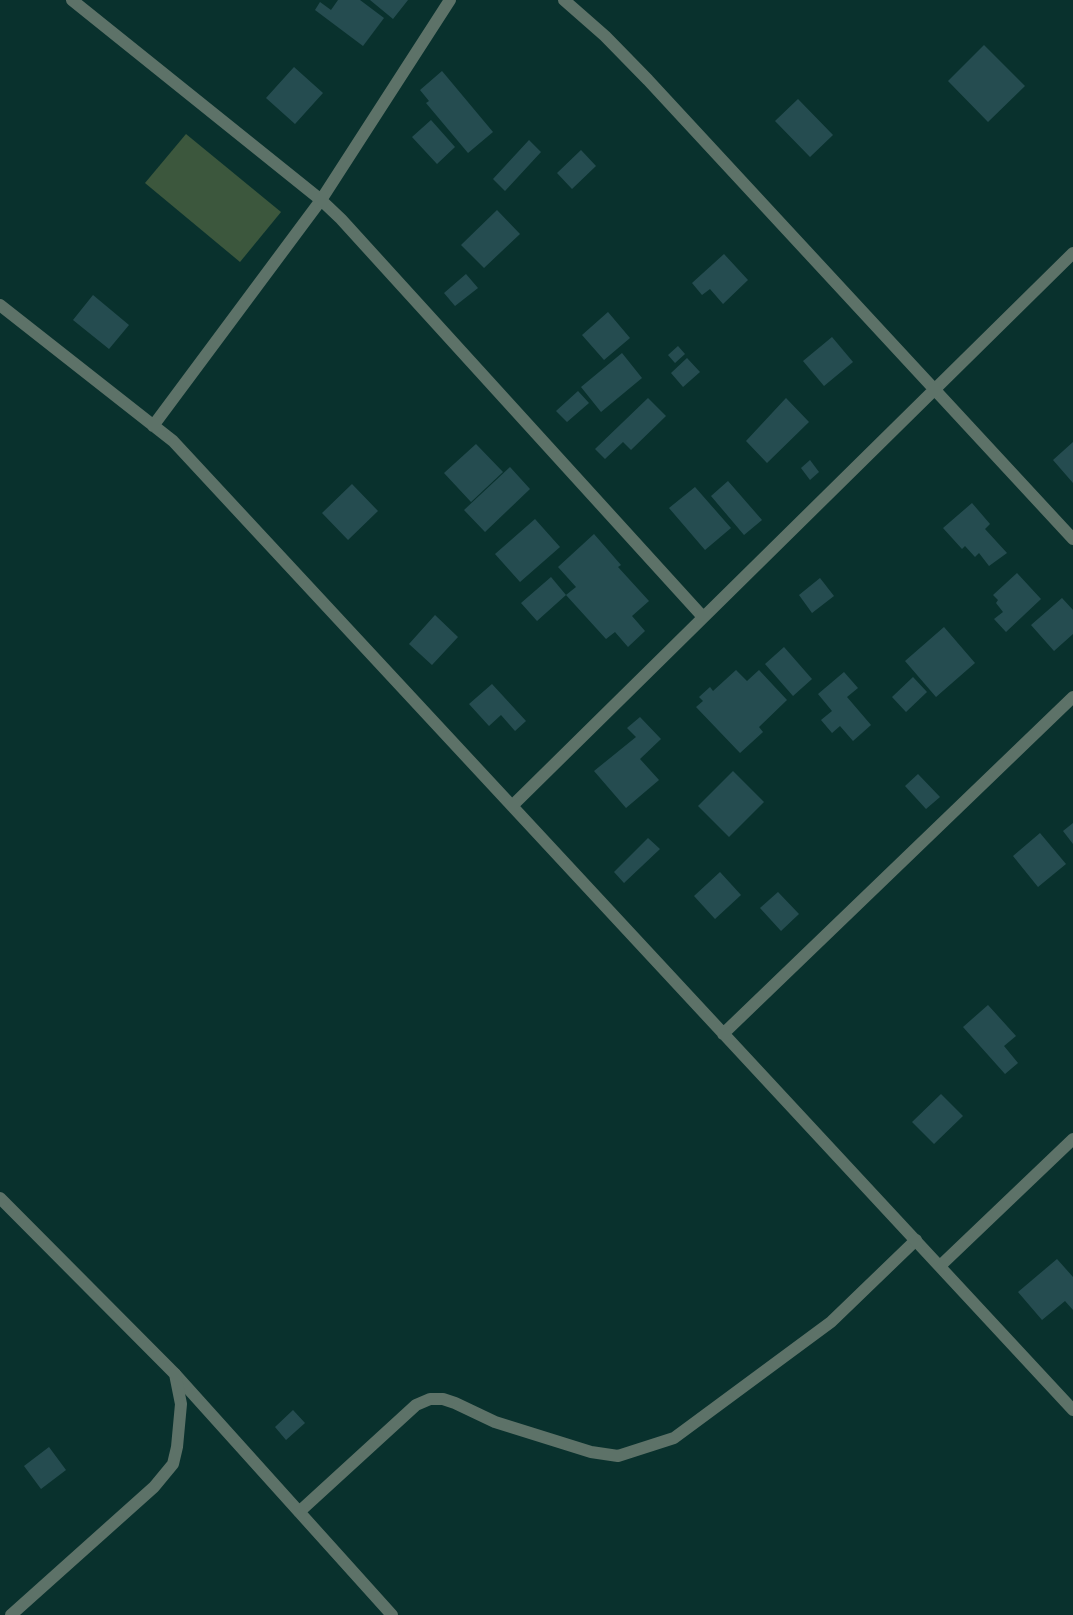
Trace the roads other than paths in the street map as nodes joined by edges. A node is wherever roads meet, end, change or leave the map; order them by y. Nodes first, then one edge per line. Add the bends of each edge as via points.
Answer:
1 (72, 0) edge
2 (450, 0) edge
3 (564, 0) edge
4 (321, 200) junction
5 (1073, 253) edge
6 (0, 305) edge
7 (935, 390) junction
8 (153, 426) junction
9 (1073, 539) edge
10 (703, 618) junction
11 (1073, 697) edge
12 (512, 806) junction
13 (723, 1034) junction
14 (1073, 1139) edge
15 (0, 1198) edge
16 (916, 1240) junction
17 (940, 1266) junction
18 (175, 1374) junction
19 (1073, 1410) edge
20 (299, 1512) junction
21 (11, 1615) edge
22 (392, 1615) edge

1 - 4 street
2 - 4 street
3 - 7 street via 648,80
4 - 8 street
4 - 10 street
5 - 7 street
6 - 8 street
7 - 9 street
7 - 10 street
8 - 12 street via 173,442
10 - 12 street
11 - 13 street
12 - 13 street
13 - 16 street
14 - 17 street
15 - 18 street
16 - 17 street
16 - 20 street via 831,1322 674,1438 618,1456 591,1452 495,1422 443,1399 430,1399 416,1405
17 - 19 street
18 - 20 street
18 - 21 street via 181,1404 173,1464 139,1501
20 - 22 street

